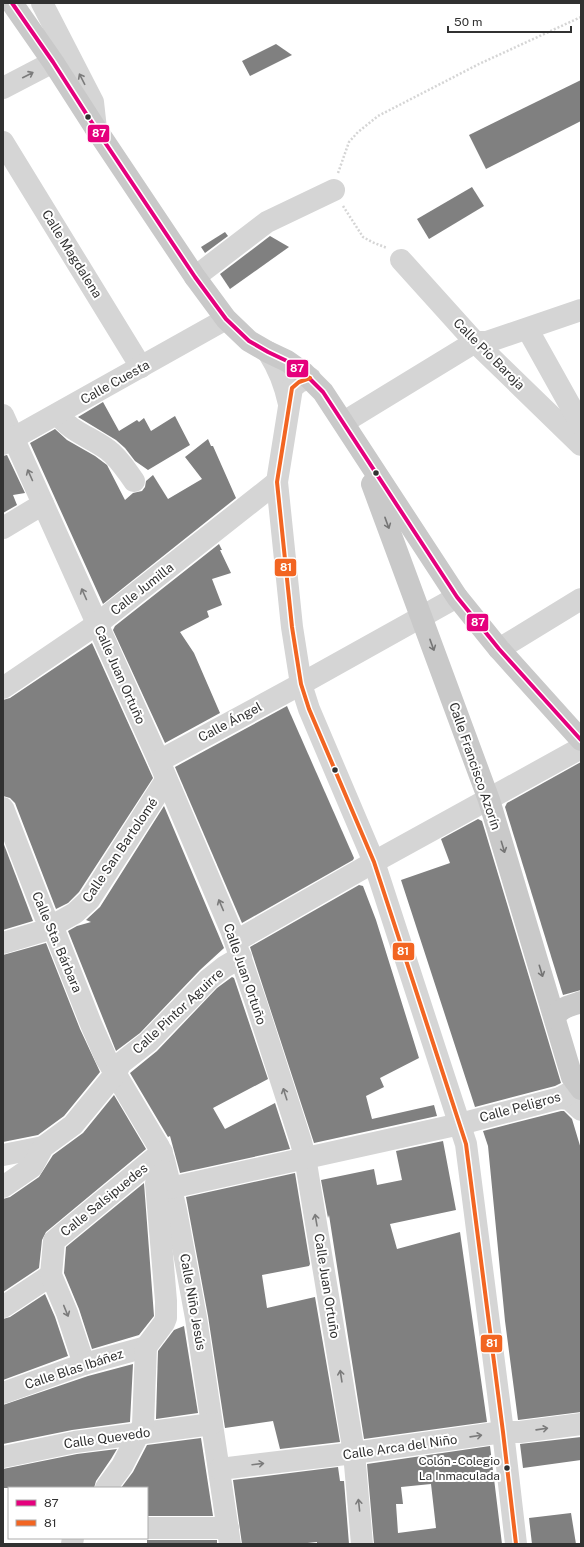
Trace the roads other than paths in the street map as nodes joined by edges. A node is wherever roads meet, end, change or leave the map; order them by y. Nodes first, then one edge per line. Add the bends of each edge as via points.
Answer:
1 (12, 3) edge
2 (42, 3) edge
3 (53, 62) junction
4 (3, 88) edge
5 (96, 129) junction
6 (3, 142) edge
7 (334, 190) road end
8 (401, 260) road end
9 (195, 277) junction
10 (581, 310) edge
11 (226, 319) junction
12 (528, 330) junction
13 (475, 342) junction
14 (268, 352) junction
15 (142, 367) junction
16 (310, 378) junction
17 (289, 404) junction
18 (58, 414) junction
19 (3, 415) edge
20 (344, 422) junction
21 (581, 425) edge
22 (8, 441) edge
23 (581, 445) edge
24 (359, 447) junction
25 (134, 481) dead end
26 (277, 482) junction
27 (43, 504) junction
28 (3, 528) edge
29 (457, 597) junction
30 (581, 599) edge
31 (422, 617) junction
32 (97, 624) junction
33 (499, 649) junction
34 (301, 684) junction
35 (3, 688) edge
36 (581, 740) edge
37 (581, 748) edge
38 (163, 770) junction
39 (489, 800) junction
40 (3, 808) edge
41 (374, 862) junction
42 (52, 925) junction
43 (3, 944) edge
44 (238, 949) junction
45 (581, 1002) edge
46 (555, 1018) junction
47 (115, 1074) junction
48 (579, 1087) edge
49 (560, 1098) junction
50 (581, 1110) edge
51 (460, 1124) junction
52 (43, 1147) junction
53 (3, 1154) edge
54 (305, 1158) junction
55 (166, 1169) junction
56 (3, 1187) edge
57 (51, 1275) junction
58 (3, 1307) edge
59 (146, 1347) junction
60 (84, 1364) junction
61 (3, 1393) edge
62 (212, 1424) junction
63 (581, 1424) edge
64 (503, 1432) junction
65 (139, 1434) junction
66 (354, 1453) junction
67 (3, 1457) edge
68 (220, 1469) junction
69 (107, 1487) edge
70 (148, 1528) edge
71 (229, 1536) edge
72 (362, 1544) edge
73 (516, 1544) edge

1 - 3 main road
5 -> 2 street via 93,102
4 -> 3 street
3 - 5 main road
5 - 9 main road
6 - 15 street, Calle Magdalena
7 - 9 street via 267,222
8 - 13 street, Calle Pío Baroja
9 - 11 main road
10 - 12 street
11 - 14 main road
11 - 15 street, Calle Cuesta
12 - 13 street via 487,342
12 - 21 street
13 - 20 street
13 - 23 street, Calle Pío Baroja
14 - 16 main road via 287,361
14 - 17 street via 278,368
15 - 18 street, Calle Cuesta
16 - 17 street via 292,388
16 - 20 main road
17 - 26 street
18 - 22 street, Calle Cuesta
18 - 25 street via 67,426 117,457
19 - 22 street, Calle Juan Ortuño
20 - 24 main road
27 -> 22 street, Calle Juan Ortuño
24 - 29 main road
24 -> 31 main road, Calle Francisco Azorín
26 - 32 street, Calle Jumilla
26 - 34 street via 292,627
27 - 28 street
32 -> 27 street, Calle Juan Ortuño
29 - 31 street, Calle Ángel
29 - 33 main road
30 - 33 street
31 - 34 street, Calle Ángel
31 -> 39 main road, Calle Francisco Azorín
32 - 35 street, Calle Jumilla
32 - 38 street, Calle Juan Ortuño
33 - 36 main road
34 - 38 street, Calle Ángel
34 - 41 street via 309,709
37 - 39 street, Calle Pintor Aguirre
38 - 42 street, Calle San Bartolomé via 89,900 75,913
44 -> 38 street, Calle Juan Ortuño
39 - 41 street, Calle Pintor Aguirre
39 -> 46 main road, Calle Francisco Azorín
40 - 42 street, Calle Sta. Bárbara via 45,916
41 - 44 street, Calle Pintor Aguirre
41 - 51 street
42 - 43 street, Calle San Bartolomé via 43,931
42 - 47 street, Calle Sta. Bárbara via 91,1024
44 - 47 street, Calle Pintor Aguirre via 224,967 199,988 148,1042 121,1063
54 -> 44 street, Calle Juan Ortuño
45 - 46 main road via 563,1008
46 - 48 main road, Calle Francisco Azorín via 572,1077
47 - 52 street, Calle Pintor Aguirre via 73,1125
47 - 55 street, Calle Niño Jesús
48 - 49 street, Calle Peligros
49 - 50 street via 569,1099
49 - 51 street, Calle Peligros
51 - 54 street, Calle Peligros
51 - 64 street via 467,1152
52 - 53 street
52 - 56 street, Calle Pintor Aguirre via 32,1167
54 - 55 street, Calle Peligros
66 -> 54 street, Calle Juan Ortuño
55 - 57 street, Calle Salsipuedes via 54,1241
55 - 59 street via 156,1183 166,1318
55 - 62 street, Calle Niño Jesús via 196,1318
57 - 58 street
57 -> 60 street
59 - 60 street, Calle Blas Ibáñez
59 - 65 street via 143,1425
60 - 61 street, Calle Blas Ibáñez
62 - 65 street, Calle Quevedo
62 - 68 street, Calle Niño Jesús
64 -> 63 street, Calle Arca del Niño
66 -> 64 street, Calle Arca del Niño
64 - 73 street
65 - 67 street, Calle Quevedo via 75,1442
65 - 69 street via 122,1466
68 -> 66 street, Calle Arca del Niño
72 -> 66 street, Calle Juan Ortuño
68 - 71 street, Calle Niño Jesús
70 - 71 street

